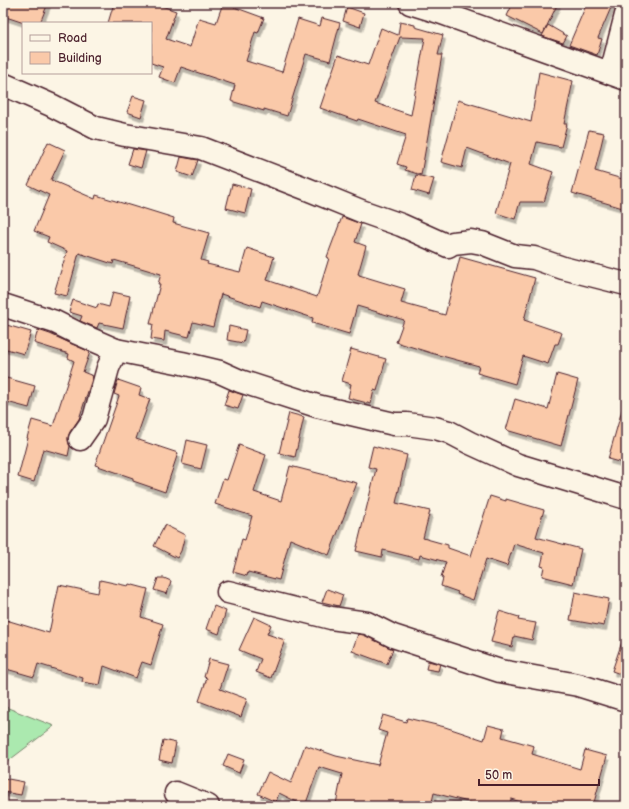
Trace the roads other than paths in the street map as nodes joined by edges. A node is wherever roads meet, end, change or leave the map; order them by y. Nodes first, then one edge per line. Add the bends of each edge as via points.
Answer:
1 (410, 3) edge
2 (626, 15) edge
3 (619, 76) edge
4 (3, 84) edge
5 (626, 284) edge
6 (3, 305) edge
7 (116, 350) junction
8 (80, 439) dead end
9 (626, 498) edge
10 (228, 592) dead end
11 (626, 700) edge
12 (176, 793) dead end
13 (208, 806) edge

1 - 3 street
2 - 3 street
4 - 5 street via 96,128 201,148 401,225 448,246 453,243 482,243 514,256 534,258
6 - 7 street via 55,322
7 - 8 street via 108,368 94,419
7 - 9 street via 220,372 317,406 394,424 408,424 449,432 518,465
10 - 11 street via 331,618 367,623 393,636 500,671 578,685
12 - 13 street

